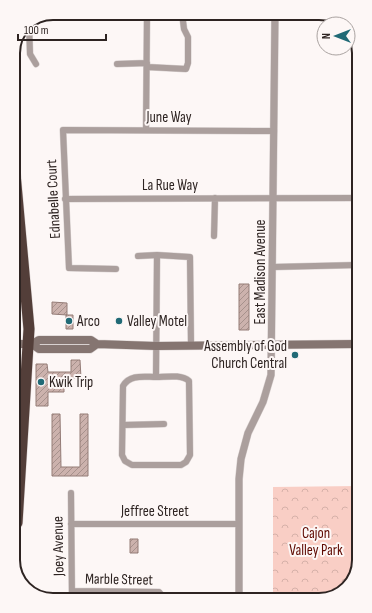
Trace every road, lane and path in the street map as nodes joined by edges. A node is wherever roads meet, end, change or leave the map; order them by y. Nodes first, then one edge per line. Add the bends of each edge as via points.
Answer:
1 (147, 20) edge
2 (183, 20) edge
3 (275, 20) edge
4 (29, 30) edge
5 (36, 64) dead end
6 (117, 64) dead end
7 (147, 65) junction
8 (63, 130) joint
9 (146, 130) junction
10 (274, 131) junction
11 (274, 197) junction
12 (215, 198) junction
13 (352, 198) edge
14 (65, 199) junction
15 (20, 229) edge
16 (214, 236) dead end
17 (157, 255) junction
18 (138, 256) dead end
19 (352, 265) edge
20 (273, 267) junction
21 (116, 269) dead end
22 (82, 340) junction
23 (20, 344) edge
24 (30, 344) junction
25 (97, 344) junction
26 (352, 344) edge
27 (191, 345) junction
28 (156, 346) junction
29 (273, 346) junction
30 (68, 349) junction
31 (156, 377) junction
32 (164, 424) dead end
33 (123, 425) junction
34 (20, 482) edge
35 (71, 493) dead end
36 (71, 524) junction
37 (239, 524) junction
38 (72, 591) joint
39 (160, 593) edge
40 (239, 593) edge

1 - 7 street
2 - 7 street via 188,37 186,69
3 - 10 street, East Madison Avenue
4 - 5 street via 30,54
6 - 7 street
7 - 9 street
8 - 9 street, June Way
8 - 14 street, Ednabelle Court
9 - 10 street, June Way
10 - 11 street, East Madison Avenue
11 - 12 street, La Rue Way
11 - 13 street, La Rue Way
11 - 20 street, East Madison Avenue
12 - 14 street, La Rue Way
12 - 16 street
14 - 21 street, Ednabelle Court via 69,268
15 - 24 highway
17 - 18 street
17 - 27 street via 190,257
17 - 28 street
19 - 20 street
20 - 29 street, East Madison Avenue
22 - 24 main road via 39,340
22 - 25 main road via 91,340
22 - 30 main road
23 - 24 main road
24 - 30 main road via 39,349
24 - 34 highway
25 - 28 main road
25 - 30 main road via 90,348
26 - 29 main road
27 - 28 main road
27 - 29 main road
28 - 31 street
29 - 37 street, East Madison Avenue via 272,375 263,402 248,433 241,459
31 - 33 street via 127,380 123,386
31 - 33 street via 179,377 188,381 189,460 181,464 128,464 122,455
32 - 33 street
35 - 36 street, Joey Avenue
36 - 37 street, Jeffree Street
36 - 38 street, Joey Avenue
37 - 40 street, East Madison Avenue
38 - 39 street, Marble Street

